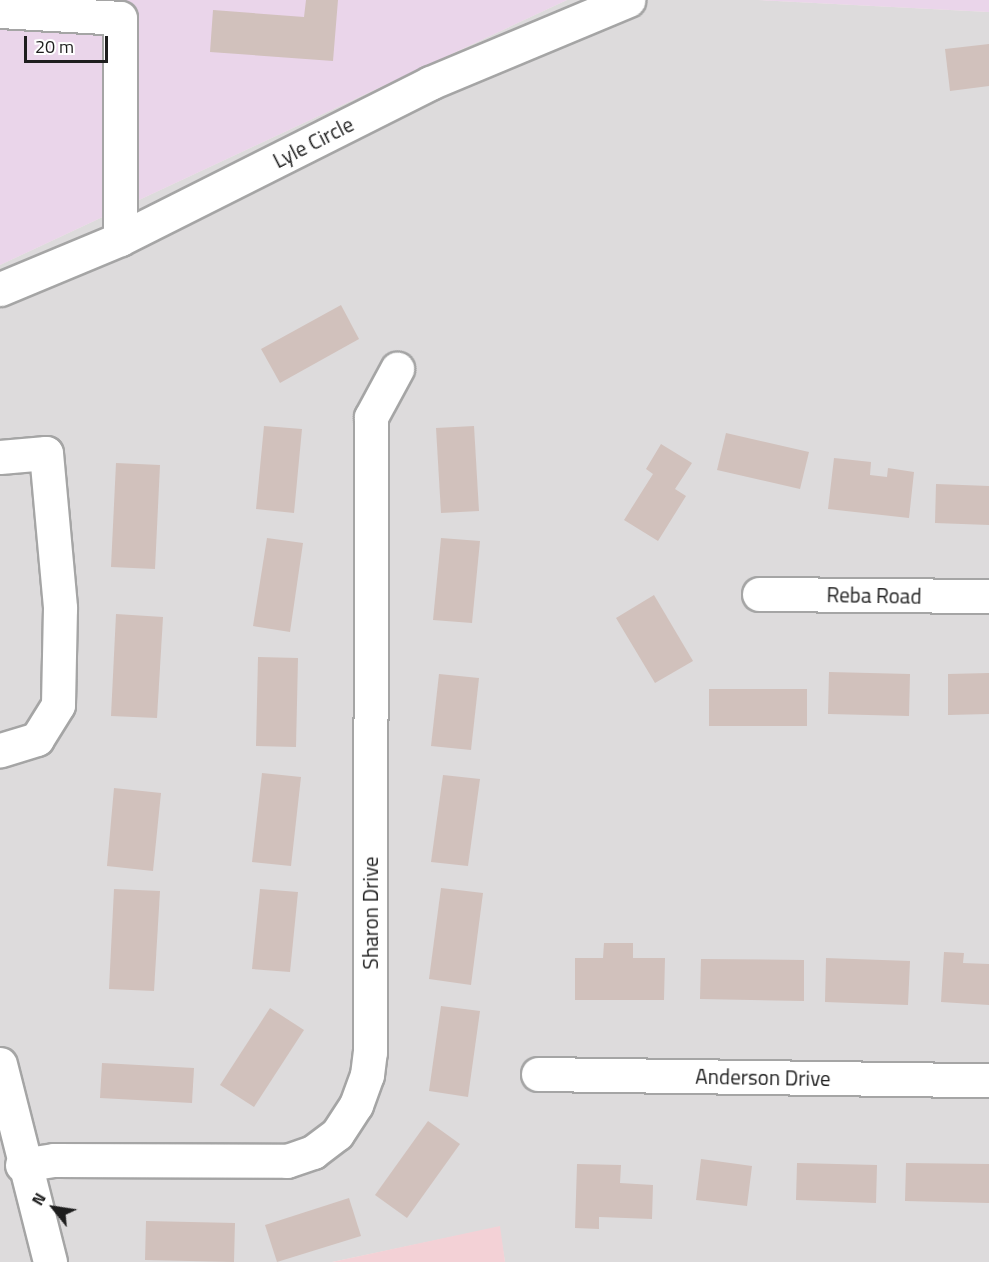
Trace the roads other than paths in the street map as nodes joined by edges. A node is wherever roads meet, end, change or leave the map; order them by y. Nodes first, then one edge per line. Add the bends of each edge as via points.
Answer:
1 (628, 0) edge
2 (0, 11) edge
3 (120, 239) junction
4 (0, 289) edge
5 (397, 369) dead end
6 (0, 457) edge
7 (759, 594) dead end
8 (989, 596) edge
9 (0, 750) edge
10 (0, 1064) edge
11 (538, 1074) dead end
12 (989, 1080) edge
13 (22, 1165) junction
14 (50, 1262) edge

1 - 3 street, Lyle Circle via 430,83
2 - 3 street via 120,18
3 - 4 street, Lyle Circle
5 - 13 street, Sharon Drive via 371,417 370,1052 356,1106 337,1134 313,1152 287,1161 54,1160
6 - 9 street via 46,453 60,608 58,705 37,739
7 - 8 street, Reba Road
10 - 13 street
11 - 12 street, Anderson Drive
13 - 14 street

